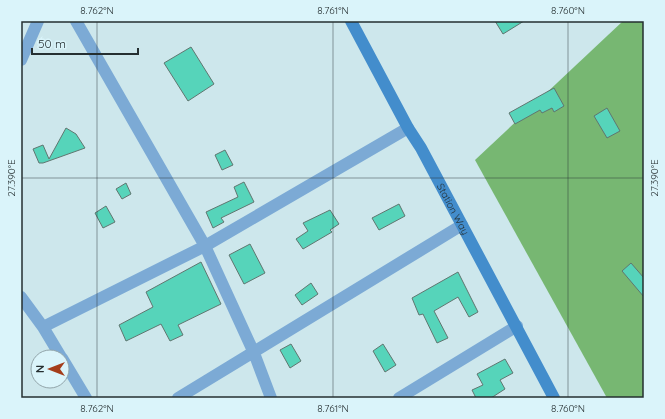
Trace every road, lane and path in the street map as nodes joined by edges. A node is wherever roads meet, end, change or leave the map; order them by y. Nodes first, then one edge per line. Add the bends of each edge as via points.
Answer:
1 (38, 21) edge
2 (76, 21) edge
3 (351, 21) edge
4 (21, 60) edge
5 (408, 128) junction
6 (462, 225) junction
7 (204, 246) junction
8 (21, 297) edge
9 (517, 326) junction
10 (43, 327) junction
11 (56, 349) edge
12 (254, 353) junction
13 (70, 371) edge
14 (86, 398) edge
15 (178, 398) edge
16 (271, 398) edge
17 (399, 398) edge
18 (554, 398) edge

1 - 4 street
2 - 7 street
3 - 5 main road, Station Way
5 - 6 main road, Station Way
5 - 7 street
6 - 9 main road, Station Way
6 - 12 street
7 - 10 street
7 - 12 street
8 - 10 street
9 - 17 street
9 - 18 main road, Station Way
10 - 11 street
12 - 15 street
12 - 16 street
13 - 14 street

